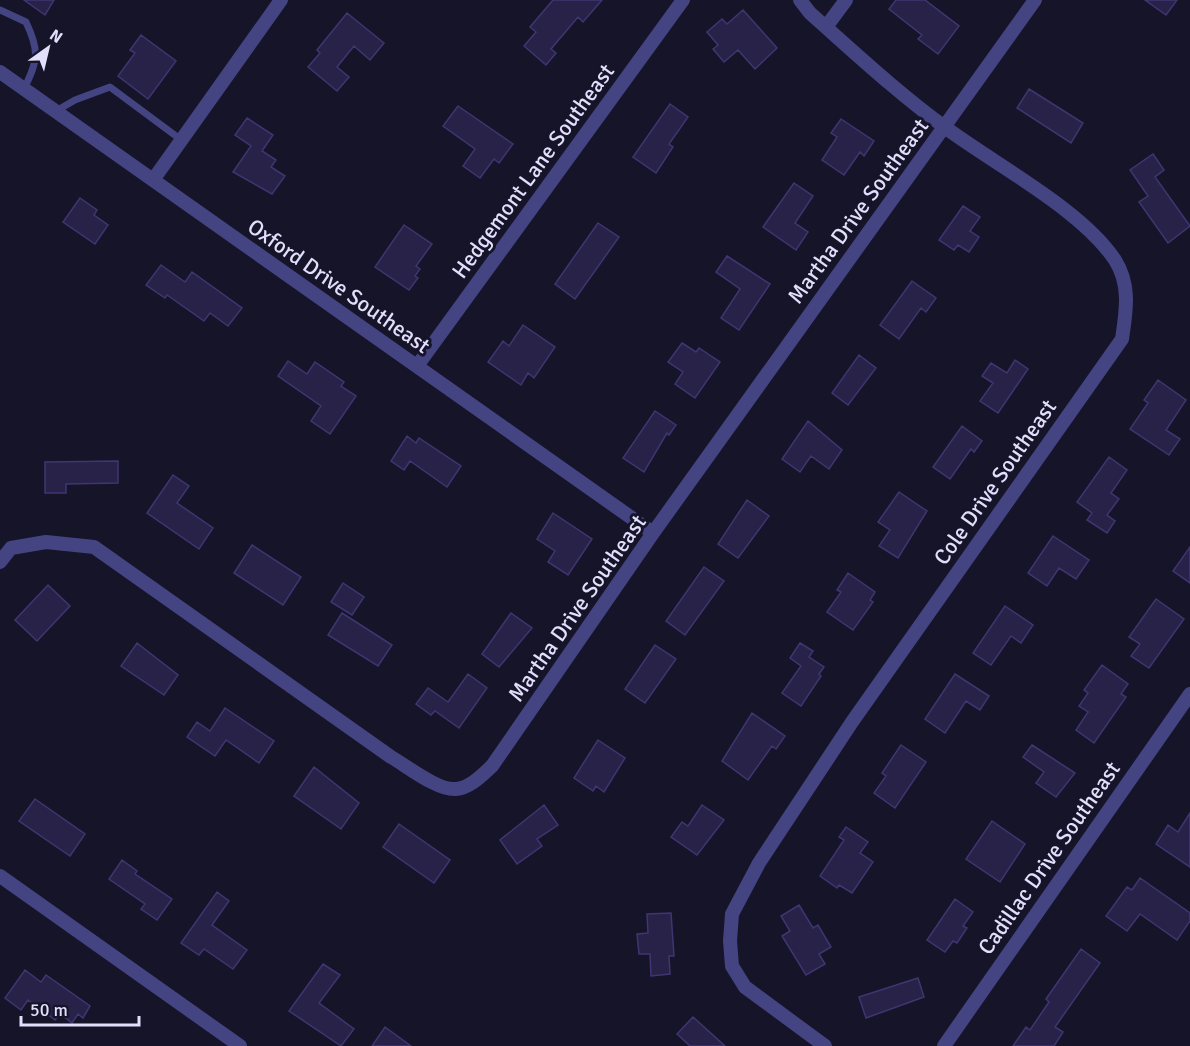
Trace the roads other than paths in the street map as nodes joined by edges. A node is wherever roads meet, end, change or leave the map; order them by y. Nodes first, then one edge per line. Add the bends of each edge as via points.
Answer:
1 (281, 0) edge
2 (683, 0) edge
3 (800, 0) edge
4 (846, 0) edge
5 (1035, 0) edge
6 (0, 10) edge
7 (826, 27) junction
8 (0, 72) edge
9 (24, 89) junction
10 (56, 111) junction
11 (944, 127) junction
12 (180, 139) junction
13 (153, 180) junction
14 (417, 366) junction
15 (653, 534) junction
16 (0, 562) edge
17 (1190, 694) edge
18 (0, 876) edge
19 (240, 1046) edge
20 (825, 1046) edge
21 (944, 1046) edge

1 - 12 street
2 - 14 street, Hedgemont Lane Southeast
3 - 7 street, Cole Drive Southeast
4 - 7 street
5 - 11 street, Martha Drive Southeast
6 - 9 lane via 26,22 35,42 37,62
7 - 11 street, Cole Drive Southeast
8 - 9 street, Oxford Drive Southeast
9 - 10 street, Oxford Drive Southeast
10 - 12 lane via 110,87
10 - 13 street, Oxford Drive Southeast
11 - 15 street, Martha Drive Southeast
11 - 20 street, Cole Drive Southeast via 1073,217 1101,242 1116,262 1128,297 1122,339 852,722 759,863 732,914 732,966 745,987
12 - 13 street
13 - 14 street, Oxford Drive Southeast
14 - 15 street, Oxford Drive Southeast
15 - 16 street, Martha Drive Southeast via 492,766 472,783 455,789 433,782 392,757 94,547 46,542 11,548
17 - 21 street, Cadillac Drive Southeast
18 - 19 street

